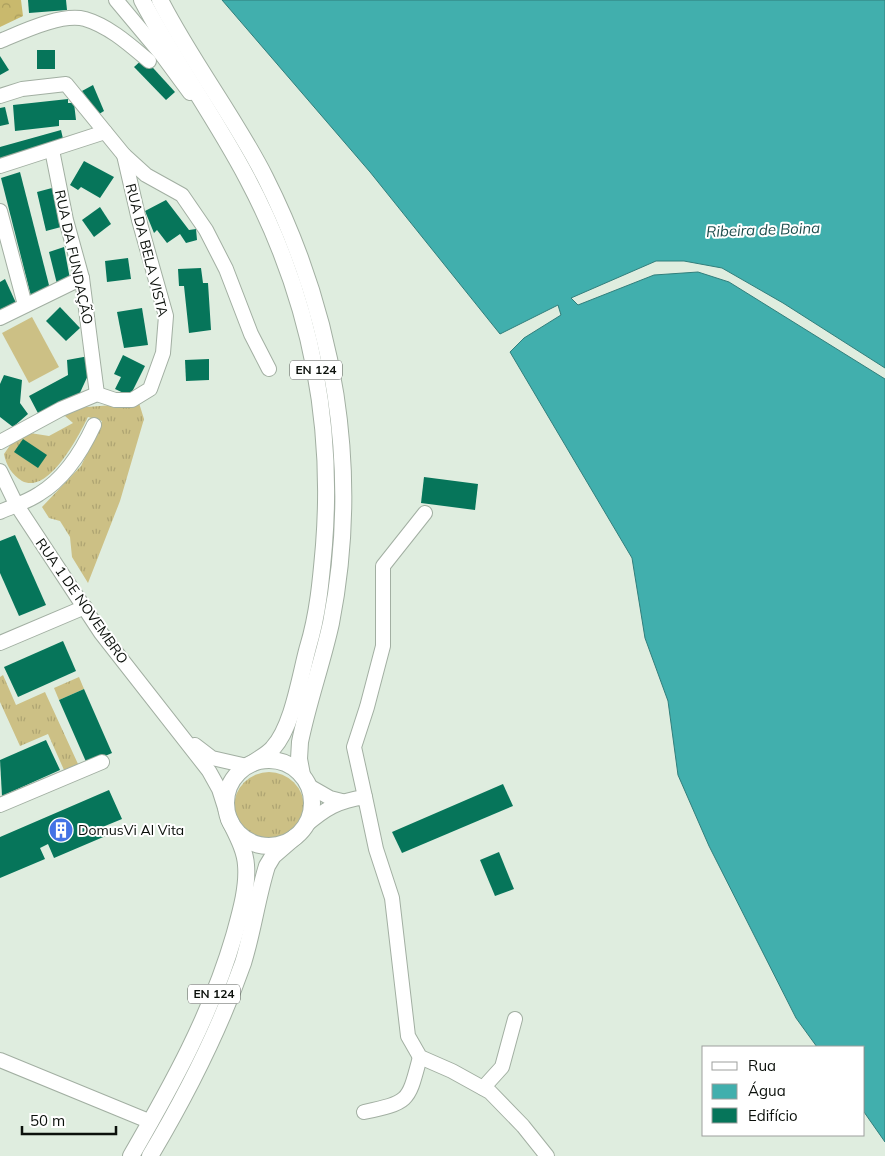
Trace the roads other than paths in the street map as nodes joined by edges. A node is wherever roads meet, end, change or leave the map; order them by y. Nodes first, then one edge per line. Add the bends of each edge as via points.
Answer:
1 (116, 0) edge
2 (142, 0) edge
3 (160, 0) edge
4 (0, 41) edge
5 (149, 60) dead end
6 (0, 96) edge
7 (105, 132) junction
8 (223, 137) junction
9 (52, 150) junction
10 (124, 155) junction
11 (0, 166) edge
12 (0, 211) edge
13 (82, 278) junction
14 (25, 305) junction
15 (0, 318) edge
16 (269, 369) dead end
17 (97, 394) junction
18 (94, 425) dead end
19 (0, 442) edge
20 (0, 471) edge
21 (16, 504) junction
22 (0, 512) edge
23 (425, 513) dead end
24 (85, 608) junction
25 (0, 643) edge
26 (186, 740) junction
27 (102, 762) dead end
28 (250, 764) junction
29 (305, 780) junction
30 (365, 797) junction
31 (342, 800) junction
32 (0, 806) edge
33 (228, 815) junction
34 (300, 832) junction
35 (515, 1019) dead end
36 (420, 1057) junction
37 (0, 1060) edge
38 (483, 1088) junction
39 (364, 1112) dead end
40 (151, 1122) junction
41 (131, 1156) edge
42 (150, 1156) edge
43 (547, 1156) edge

1 - 8 street
2 - 8 main road, EN 124
3 - 29 main road, EN 124 via 264,177 294,242 326,340 338,403 343,515 338,575 331,623 300,742 299,758
4 - 5 street via 49,21 84,19 115,33
6 - 7 street via 22,89 66,84
7 - 9 street
7 - 10 street
8 - 28 main road, EN 124 via 247,178 288,272 318,377 325,444 326,514 318,606 311,638 285,729 271,751
9 - 11 street
9 - 13 street, RUA DA FUNDAÇÃO
10 - 16 street via 146,175 182,195 206,230
10 - 17 street, RUA DA BELA VISTA via 166,316 163,353 150,389 132,400 115,400
12 - 14 street
13 - 14 street
13 - 17 street, RUA DA FUNDAÇÃO
14 - 15 street
17 - 19 street via 61,409
18 - 21 street via 74,460 55,482 39,495
20 - 21 street, RUA 1 DE NOVEMBRO
21 - 22 street
21 - 24 street, RUA 1 DE NOVEMBRO
23 - 30 street via 383,566 383,646 354,747
24 - 25 street
24 - 26 street, RUA 1 DE NOVEMBRO
26 - 28 street via 212,758
26 - 33 street via 209,771
27 - 32 street
28 - 29 main road via 280,761 292,766
28 - 33 main road, EN 124 via 237,774 230,785 226,798
29 - 31 street via 330,798
29 - 34 main road, EN 124 via 312,799 311,813
30 - 31 street
30 - 36 street via 376,849 392,898 408,1036
31 - 34 street via 320,813
33 - 34 main road via 235,830 257,844 284,844
33 - 40 main road, EN 124 via 246,864 240,914 225,967 205,1018
34 - 42 main road, EN 124 via 266,866 243,961 224,1012 194,1078
35 - 38 street via 502,1067
36 - 38 street
36 - 39 street via 410,1093 395,1105
37 - 40 street
38 - 43 street via 523,1126
40 - 41 main road, EN 124

